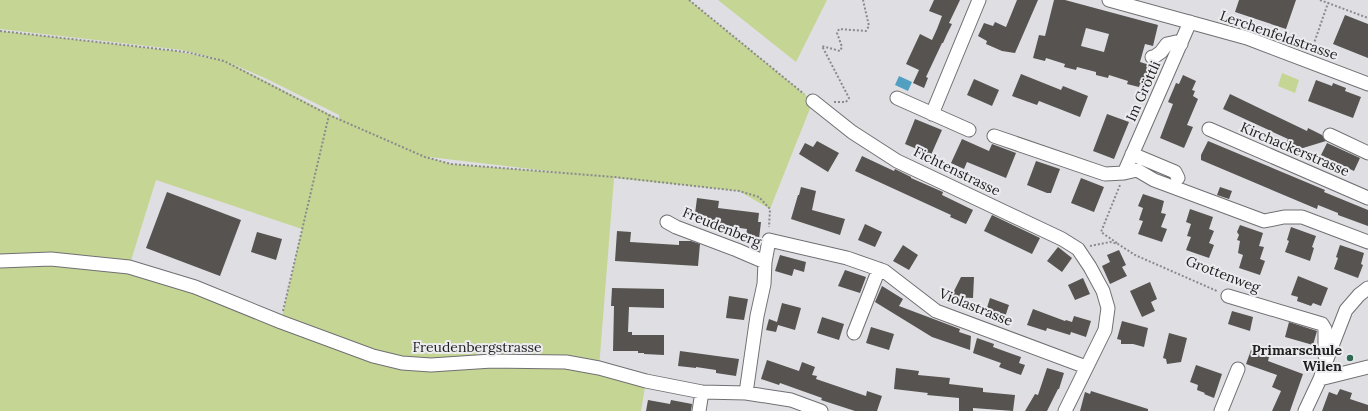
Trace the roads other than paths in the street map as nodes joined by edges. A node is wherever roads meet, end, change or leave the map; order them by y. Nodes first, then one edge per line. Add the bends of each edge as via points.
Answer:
1 (979, 0) edge
2 (1109, 0) edge
3 (1190, 22) junction
4 (1181, 44) junction
5 (1152, 57) dead end
6 (1368, 84) edge
7 (897, 98) dead end
8 (813, 101) road end
9 (932, 114) junction
10 (1209, 129) dead end
11 (969, 130) dead end
12 (1330, 135) dead end
13 (994, 136) dead end
14 (1368, 153) edge
15 (1132, 154) junction
16 (1122, 178) junction
17 (1178, 178) dead end
18 (1368, 198) edge
19 (667, 222) dead end
20 (1368, 242) edge
21 (0, 260) edge
22 (765, 262) junction
23 (879, 269) junction
24 (1363, 291) edge
25 (1228, 296) road end
26 (854, 333) dead end
27 (1324, 364) junction
28 (1086, 367) junction
29 (1368, 367) edge
30 (1238, 369) dead end
31 (1320, 379) junction
32 (702, 392) junction
33 (746, 393) junction
34 (699, 411) edge
35 (821, 411) edge
36 (1065, 411) edge
37 (1221, 411) edge
38 (1305, 411) edge

1 - 9 street
2 - 3 street, Lerchenfeldstrasse
3 - 4 street, Im Gröttli
3 - 6 street, Lerchenfeldstrasse via 1247,38
4 - 5 street via 1167,44 1161,52
4 - 15 street, Im Gröttli
7 - 9 street
8 - 28 street, Fichtenstrasse via 852,132 897,161 1078,249 1103,291 1108,308 1105,330
9 - 11 street
10 - 18 street, Kirchackerstrasse
12 - 14 street
13 - 16 street
15 - 16 street, Im Gröttli
15 - 17 street via 1175,172
16 - 20 street via 1137,170 1154,180 1264,221 1284,216 1302,217
19 - 22 street, Freudenberg
21 - 32 street, Freudenbergstrasse via 51,259 129,267 195,287 373,356 402,363 431,365 492,361 566,362
22 - 23 street, Violastrasse via 769,240 847,258
22 - 33 street via 764,284
23 - 26 street
23 - 28 street, Violastrasse via 936,311
24 - 27 street via 1346,310
25 - 27 street, Grottenweg via 1322,324 1325,329
27 - 31 street
28 - 36 street, Fichtenstrasse
29 - 31 street
30 - 37 street
31 - 38 street
32 - 33 street, Freudenbergstrasse
32 - 34 street
33 - 35 street, Freudenbergstrasse via 791,400

